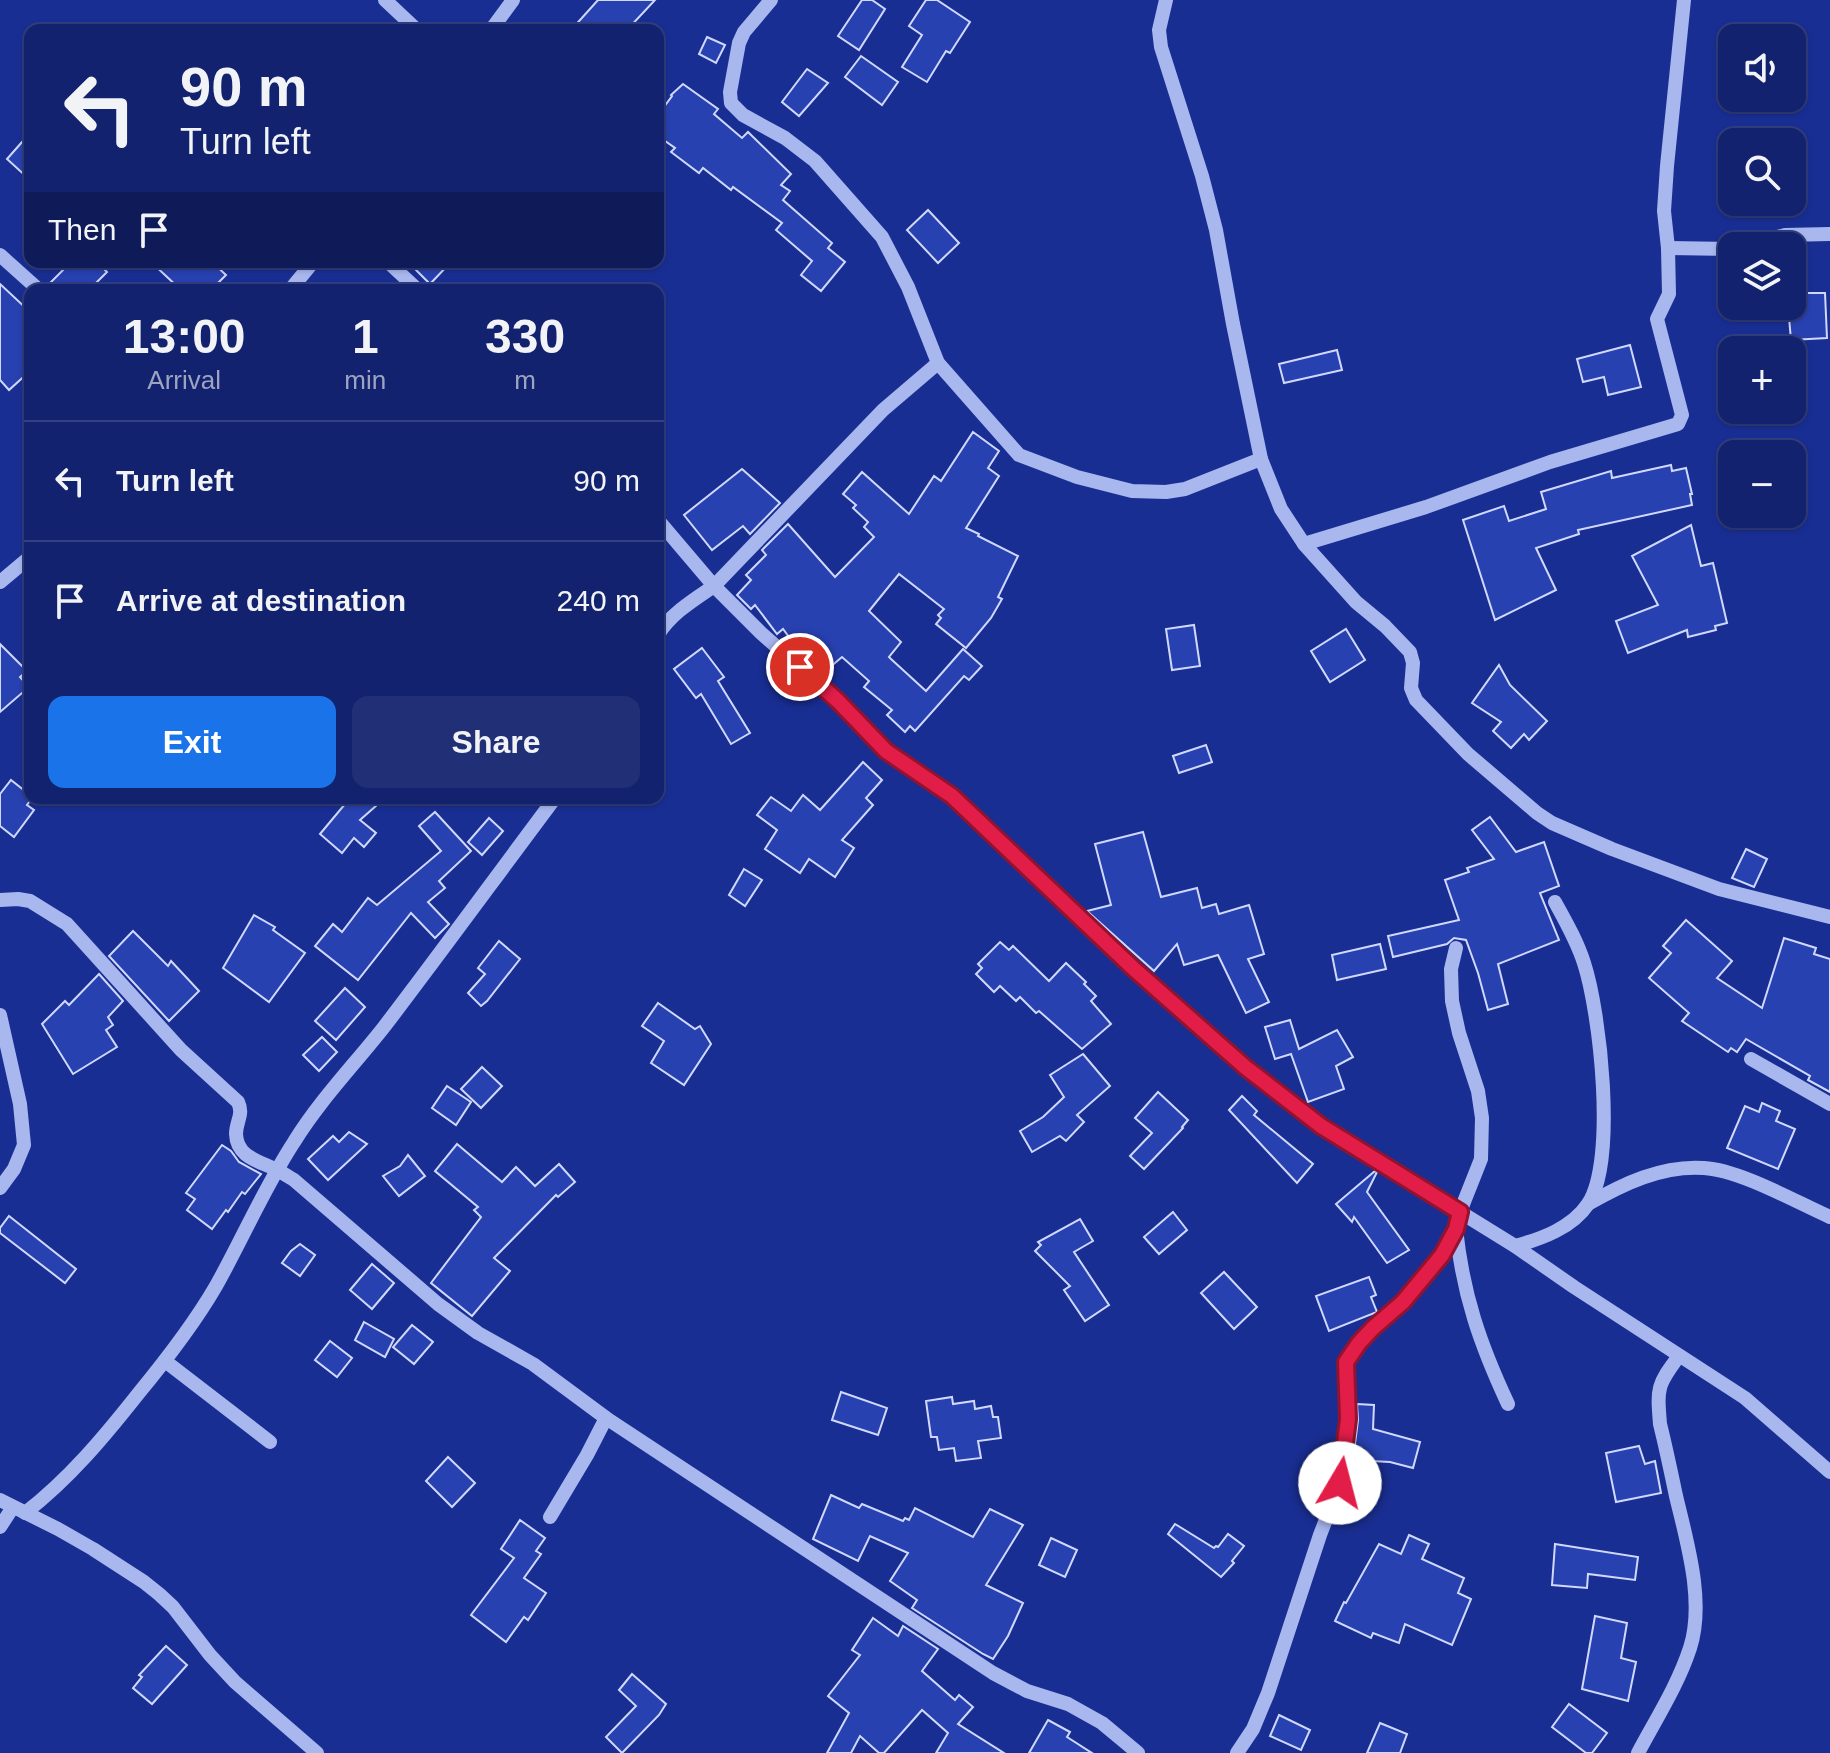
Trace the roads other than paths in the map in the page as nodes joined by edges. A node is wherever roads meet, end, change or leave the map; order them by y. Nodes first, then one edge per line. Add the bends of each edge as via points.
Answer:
1 (385, 0) edge
2 (513, 0) edge
3 (771, 0) edge
4 (1166, 0) edge
5 (1684, 0) edge
6 (411, 24) edge
7 (495, 24) edge
8 (1830, 234) edge
9 (1806, 235) edge
10 (1668, 248) junction
11 (1718, 249) edge
12 (0, 255) edge
13 (308, 268) edge
14 (394, 268) edge
15 (32, 284) edge
16 (295, 284) edge
17 (412, 284) edge
18 (938, 363) junction
19 (1261, 459) junction
20 (664, 527) edge
21 (1304, 544) junction
22 (24, 562) edge
23 (0, 582) edge
24 (714, 586) junction
25 (664, 625) edge
26 (550, 804) edge
27 (0, 900) edge
28 (1555, 902) dead end
29 (1830, 917) edge
30 (1456, 948) dead end
31 (0, 1015) edge
32 (1751, 1059) dead end
33 (1830, 1104) edge
34 (277, 1170) junction
35 (0, 1188) edge
36 (1587, 1204) junction
37 (1460, 1212) junction
38 (1830, 1217) edge
39 (1456, 1229) junction
40 (1515, 1246) junction
41 (1679, 1356) junction
42 (165, 1361) junction
43 (1508, 1404) dead end
44 (606, 1418) junction
45 (270, 1442) dead end
46 (1830, 1472) edge
47 (13, 1507) edge
48 (550, 1517) dead end
49 (0, 1527) edge
50 (317, 1753) edge
51 (1138, 1753) edge
52 (1237, 1753) edge
53 (1638, 1753) edge

1 - 6 street
2 - 7 street
3 - 18 street via 739,43 731,103 815,161 882,237
4 - 19 street via 1161,47 1216,230
5 - 10 street via 1664,211
8 - 9 street
10 - 11 street
10 - 21 street via 1669,294 1657,319 1682,415 1678,424
12 - 15 street
13 - 16 street
14 - 17 street
18 - 19 street via 1019,455 1077,477 1132,491 1166,492
18 - 24 street via 883,410
19 - 21 street via 1281,509
20 - 24 street
21 - 29 street via 1410,652 1416,700 1537,813 1706,885
22 - 23 street
24 - 25 street
24 - 37 street via 886,751 952,796 1245,1067 1321,1126
26 - 34 street via 313,1113
27 - 34 street via 30,901 67,924 181,1050 238,1102 236,1139 242,1151
28 - 36 street via 1584,961 1598,1031 1602,1144 1598,1180
30 - 37 street via 1452,1001 1482,1118 1481,1159
31 - 35 street via 24,1128 24,1145
32 - 33 street
34 - 42 street via 218,1283
34 - 44 street via 438,1304
36 - 38 street via 1646,1176 1705,1168 1733,1174
36 - 40 street via 1570,1222 1541,1239
37 - 39 street
37 - 40 street
39 - 43 street via 1467,1298
39 - 52 street via 1410,1294 1346,1362 1348,1419 1340,1483 1268,1693
40 - 41 street
41 - 46 street via 1745,1398
41 - 53 street via 1658,1394 1692,1571 1695,1628 1665,1705
42 - 45 street
42 - 47 street via 68,1475
44 - 48 street
44 - 51 street via 993,1673 1068,1704
47 - 49 street
47 - 50 street via 93,1549 159,1594 235,1682

